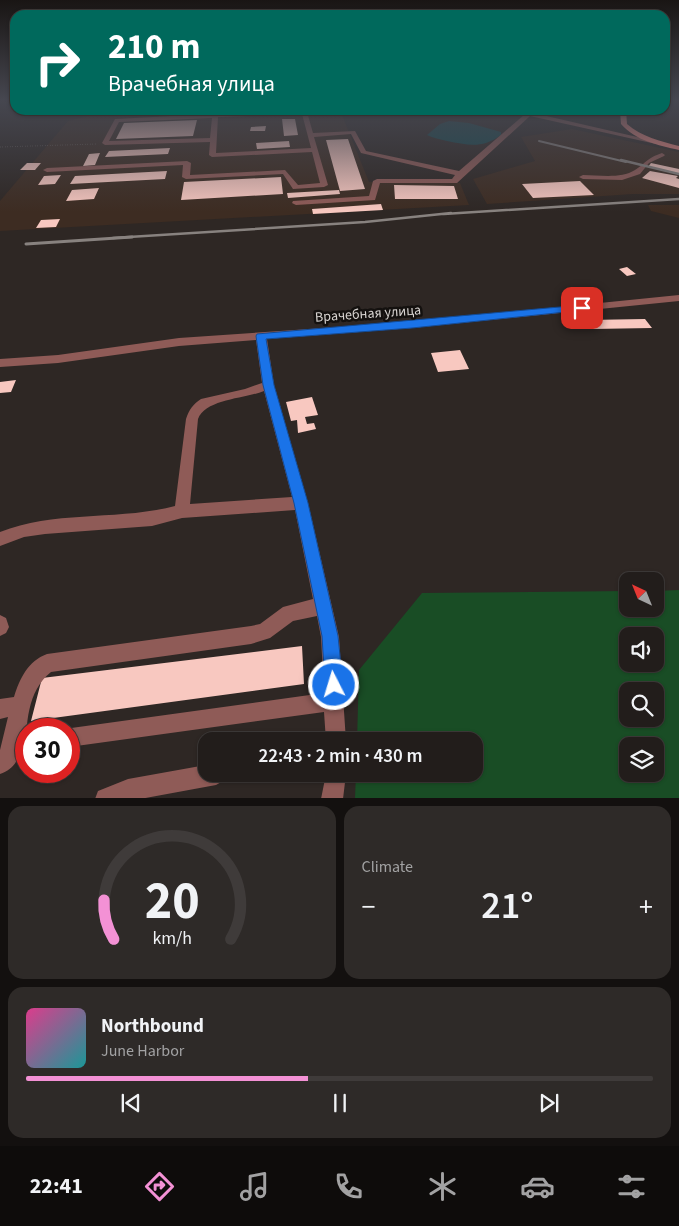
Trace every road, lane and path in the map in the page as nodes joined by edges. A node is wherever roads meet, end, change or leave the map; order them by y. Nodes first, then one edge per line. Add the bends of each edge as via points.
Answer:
1 (108, 137) edge
2 (311, 137) edge
3 (356, 137) edge
4 (502, 137) edge
5 (634, 137) edge
6 (643, 137) edge
7 (214, 140) joint
8 (656, 142) junction
9 (105, 144) junction
10 (0, 147) edge
11 (679, 148) edge
12 (314, 150) junction
13 (662, 155) dead end
14 (47, 170) dead end
15 (460, 174) junction
16 (583, 178) dead end
17 (296, 203) dead end
18 (679, 298) edge
19 (261, 336) junction
20 (0, 363) edge
21 (268, 385) junction
22 (301, 503) junction
23 (182, 511) junction
24 (0, 539) edge
25 (323, 606) junction
26 (335, 701) junction
27 (22, 705) junction
28 (0, 709) edge
29 (21, 718) edge
30 (336, 732) edge
31 (80, 736) edge
32 (15, 749) edge
33 (0, 764) edge
34 (198, 777) edge
35 (335, 782) edge
36 (106, 798) edge
37 (332, 798) edge

1 - 9 street
2 - 12 street
3 - 15 street via 363,152
4 - 15 street
5 - 8 street
6 - 8 main road
7 - 9 street
7 - 12 street via 212,155
8 - 11 main road
9 - 10 path
12 - 14 street via 324,185 296,187 285,172 186,177 187,163
13 - 16 street via 647,162 637,172 619,178
15 - 17 street via 454,181 377,181 372,198
18 - 19 street, Врачебная улица via 421,324
19 - 20 street, Врачебная улица
19 - 21 street
21 - 22 street
21 - 23 street via 206,401 195,410
22 - 23 street
22 - 25 street
23 - 24 street via 152,519 23,530
25 - 26 street via 330,636
25 - 27 street via 289,613 264,632 251,635 47,663 32,676
26 - 30 street
26 - 31 street
27 - 28 street
27 - 29 street
32 - 33 street
34 - 36 street via 128,790
35 - 37 street

